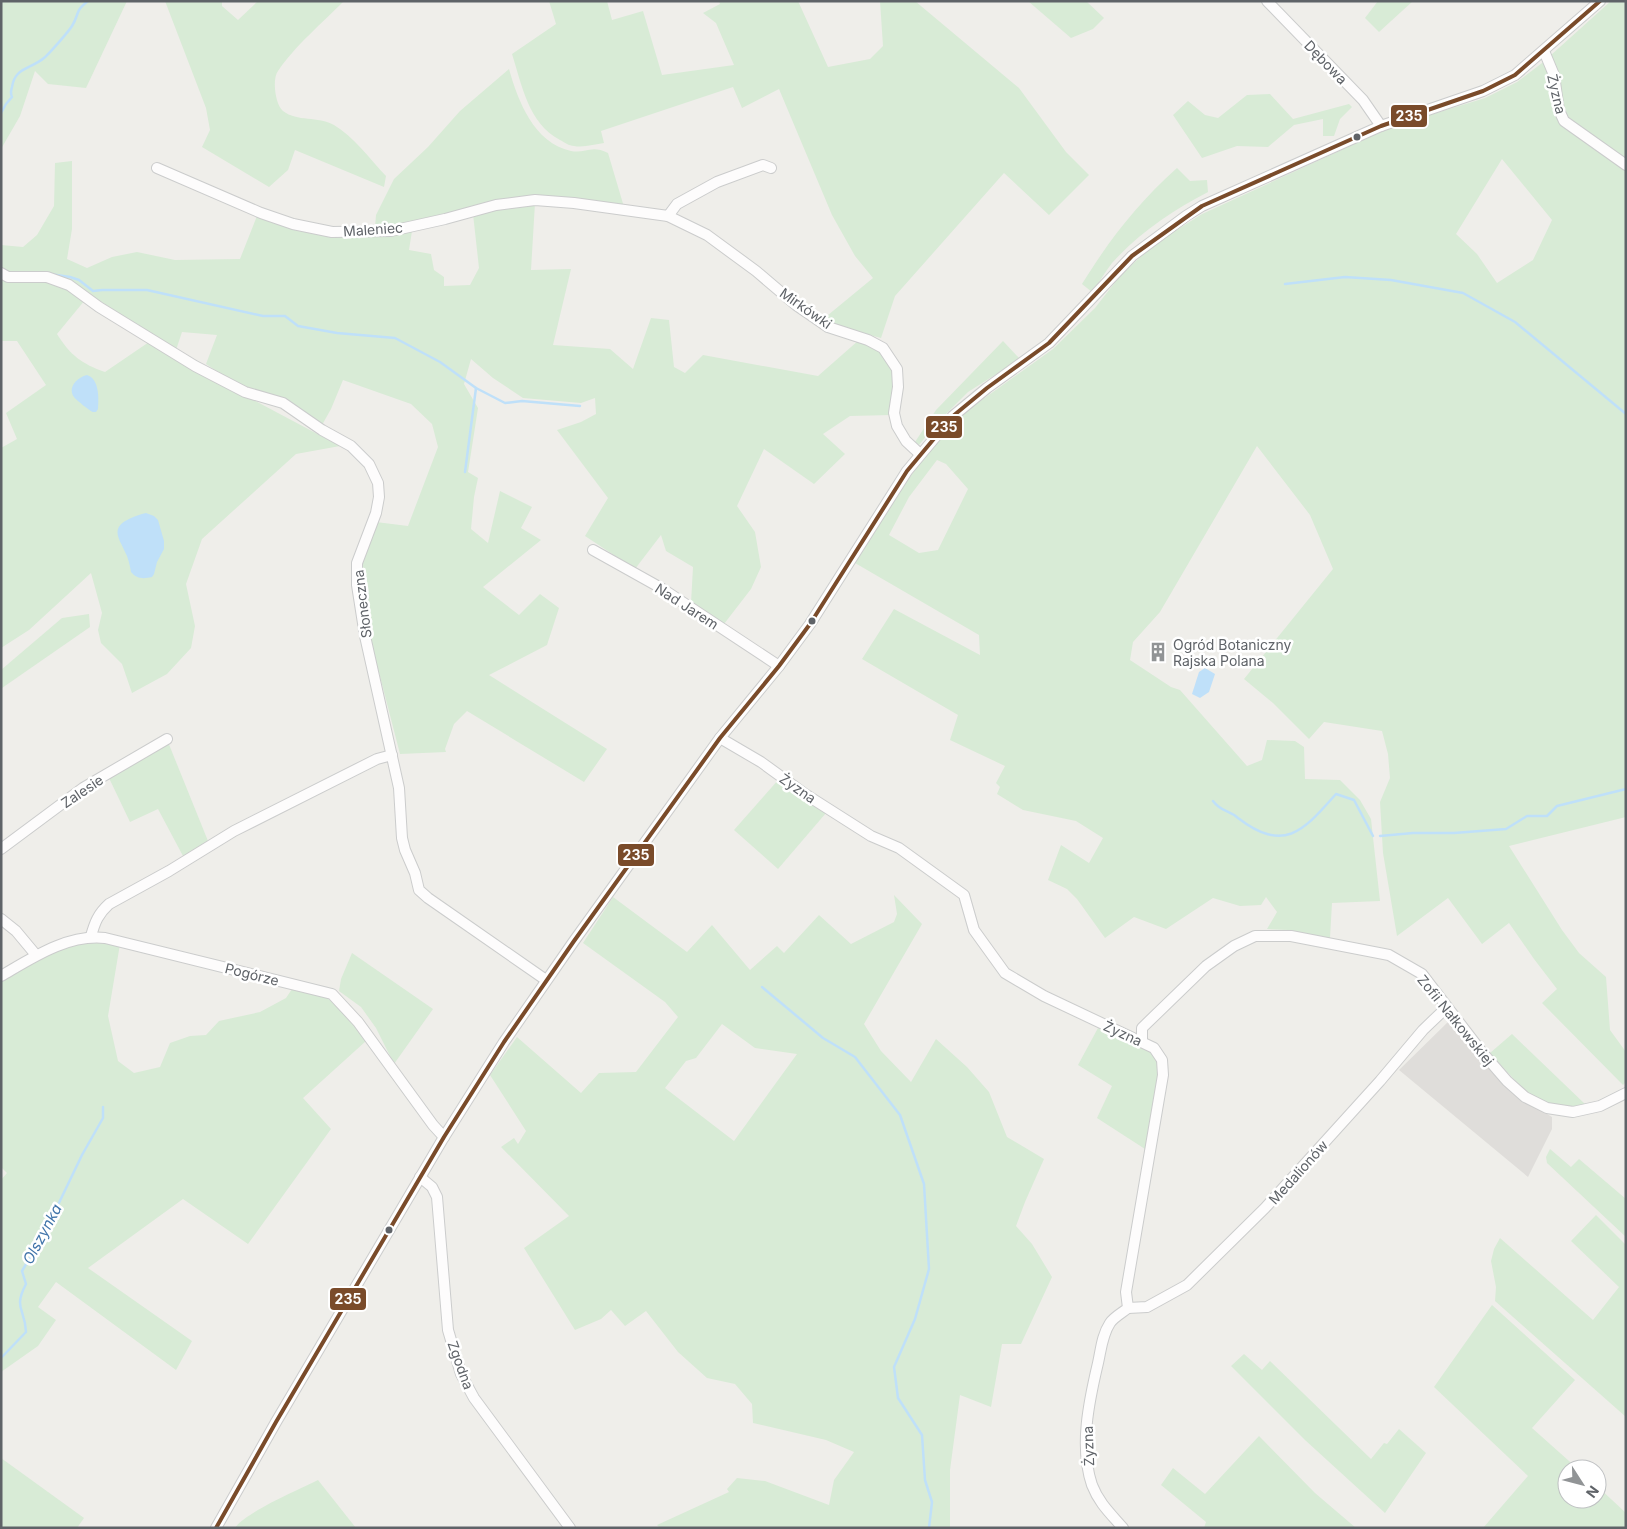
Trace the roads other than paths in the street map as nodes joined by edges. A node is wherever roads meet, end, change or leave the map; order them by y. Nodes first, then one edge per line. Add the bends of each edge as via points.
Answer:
1 (1267, 1) edge
2 (1600, 1) edge
3 (1544, 51) junction
4 (1381, 126) junction
5 (1626, 165) edge
6 (157, 168) dead end
7 (771, 168) dead end
8 (628, 211) joint
9 (668, 216) junction
10 (1, 273) edge
11 (920, 454) junction
12 (593, 550) dead end
13 (779, 666) junction
14 (720, 738) junction
15 (167, 739) dead end
16 (392, 755) junction
17 (1, 849) edge
18 (1, 919) edge
19 (91, 936) junction
20 (36, 956) junction
21 (1, 976) edge
22 (546, 980) junction
23 (1448, 1007) junction
24 (1142, 1042) junction
25 (1626, 1093) edge
26 (444, 1137) junction
27 (420, 1177) junction
28 (1128, 1308) junction
29 (216, 1528) edge
30 (570, 1528) edge
31 (1123, 1528) edge

1 - 4 street, Dębowa via 1363,100
2 - 3 street
3 - 4 street via 1515,75 1483,91
3 - 5 street, Żyzna via 1554,75 1559,110 1564,121
4 - 11 street via 1186,216 1132,256 1049,343 953,416
6 - 8 street, Maleniec via 261,213 332,232 391,230 496,205 535,200
7 - 9 street via 764,165 717,182 677,204
8 - 9 street, Mirkówki
9 - 11 street, Mirkówki via 708,235 828,327 883,348 897,369 894,413 897,426 906,441
10 - 16 street, Słoneczna via 8,277 47,277 68,285 195,366 244,392 284,403 351,446 369,464 378,483 379,497 357,563 357,585 364,636
11 - 13 street via 810,624
12 - 13 street, Nad Jarem via 661,588
13 - 14 street
14 - 22 street
14 - 24 street, Żyzna via 871,836 899,848 964,895 974,930 1006,973 1044,996
15 - 17 street, Zalesie via 83,788
16 - 19 street via 377,759 234,831 109,904 100,911
16 - 22 street, Słoneczna via 399,788 404,850 419,890
18 - 20 street via 16,931
19 - 20 street, Pogórze
19 - 26 street, Pogórze via 332,994 358,1022
20 - 21 street, Pogórze
22 - 26 street
23 - 24 street, Zofii Nałkowskiej via 1422,974 1389,955 1291,936 1255,936 1234,946 1200,972 1142,1028
23 - 25 street, Zofii Nałkowskiej via 1507,1081 1525,1097 1547,1108 1573,1112 1600,1106
23 - 28 street, Medalionów via 1423,1030 1265,1208 1187,1285 1147,1307
24 - 28 street, Żyzna via 1154,1048 1162,1060 1163,1075 1126,1292
26 - 27 street
27 - 29 street
27 - 30 street, Zgodna via 432,1187 437,1197 448,1330 461,1374 474,1398
28 - 31 street, Żyzna via 1111,1322 1104,1335 1092,1388 1087,1443 1092,1484 1100,1502

